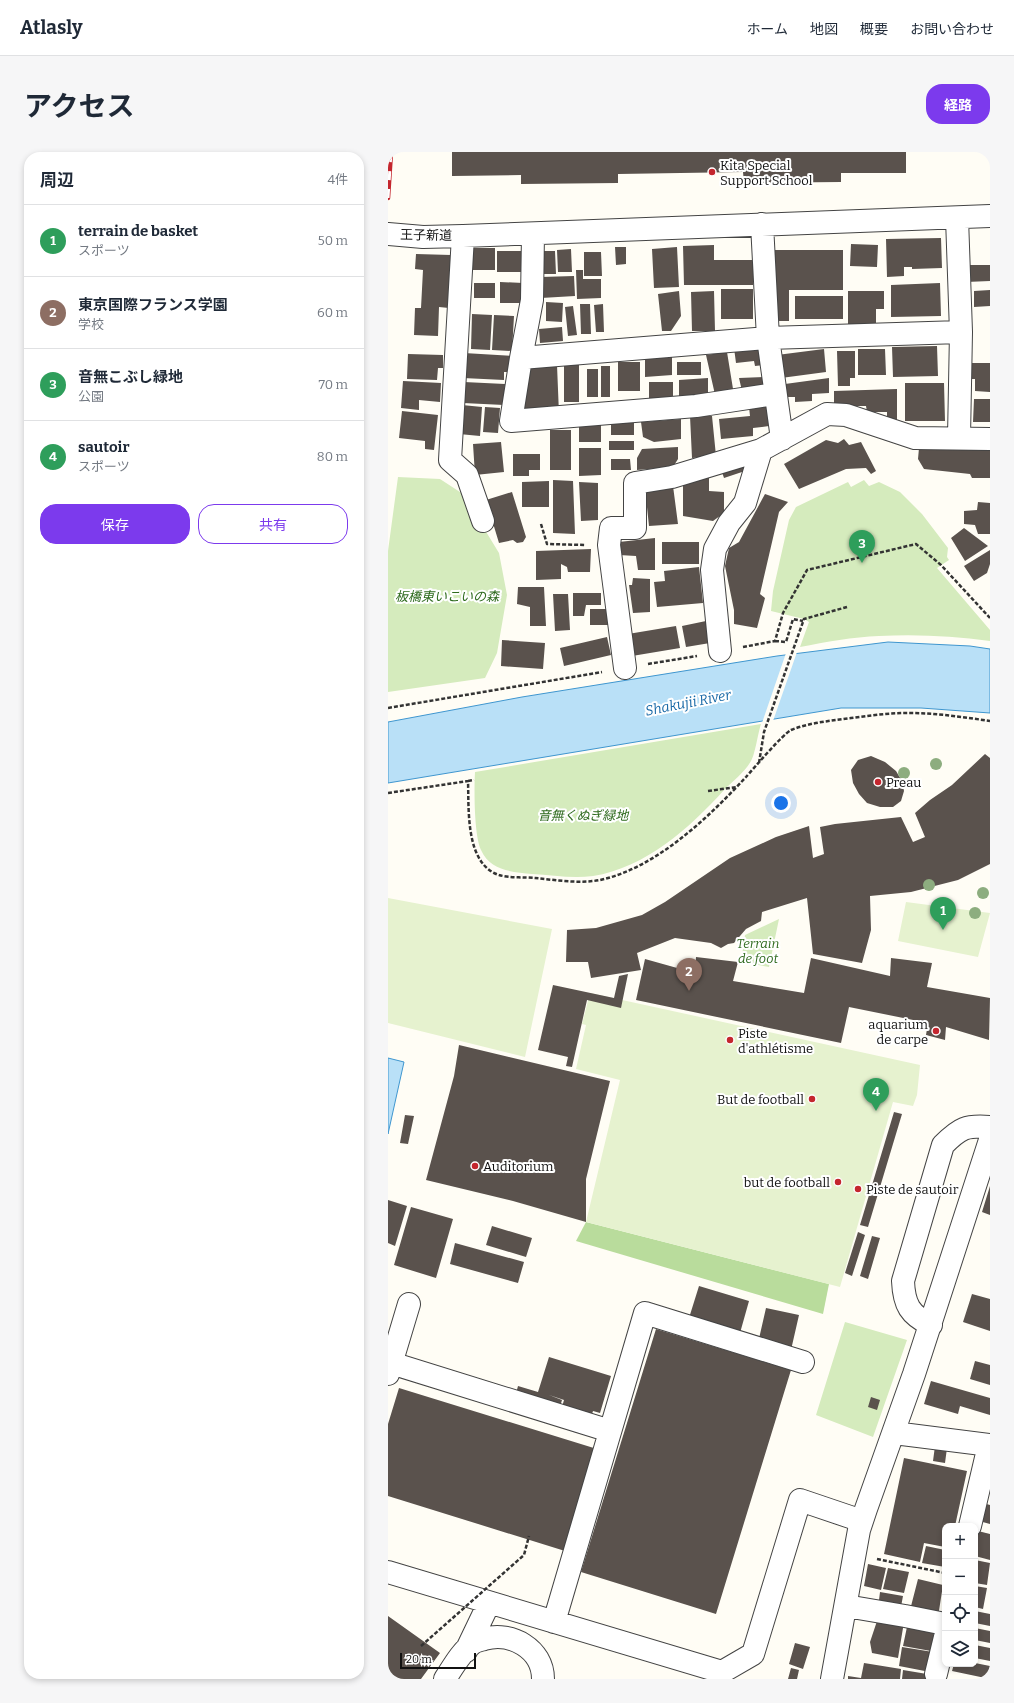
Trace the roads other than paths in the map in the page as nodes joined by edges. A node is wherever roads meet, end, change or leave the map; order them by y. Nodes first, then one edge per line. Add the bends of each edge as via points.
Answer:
1 (990, 216) edge
2 (957, 218) junction
3 (762, 224) junction
4 (388, 234) edge
5 (533, 234) junction
6 (463, 236) junction
7 (960, 332) junction
8 (768, 338) junction
9 (521, 358) junction
10 (775, 394) junction
11 (959, 437) junction
12 (782, 439) junction
13 (990, 439) edge
14 (761, 450) junction
15 (483, 521) dead end
16 (720, 651) road end
17 (625, 668) road end
18 (990, 1127) edge
19 (990, 1140) edge
20 (409, 1304) dead end
21 (931, 1324) junction
22 (803, 1362) dead end
23 (390, 1369) edge
24 (610, 1431) junction
25 (894, 1433) junction
26 (990, 1445) edge
27 (862, 1521) junction
28 (977, 1523) edge
29 (388, 1572) edge
30 (489, 1603) junction
31 (846, 1606) junction
32 (554, 1622) junction
33 (942, 1623) edge
34 (942, 1649) edge
35 (936, 1674) dead end
36 (445, 1679) edge
37 (459, 1679) edge
38 (543, 1679) edge
39 (832, 1679) edge

1 - 2 street, 王子新道
2 - 3 street, 王子新道
2 - 7 street
3 - 5 street, 王子新道
3 - 8 street
4 - 6 street, 王子新道
5 - 6 street, 王子新道
5 - 9 street via 532,300
6 - 15 street via 450,460 467,475
7 - 8 street
7 - 11 street
8 - 9 street
8 - 10 street
9 - 10 street via 511,421 696,406
10 - 12 street
11 - 12 street via 916,438 846,415 827,414
11 - 13 street
12 - 14 street
14 - 16 street via 745,503 729,523 715,549 712,570
14 - 17 street via 672,477 635,483 635,528 611,528 609,546
18 - 21 street via 972,1125 955,1133 943,1145 903,1282 904,1295 910,1310 919,1319
19 - 21 street
20 - 23 street
21 - 25 street
22 - 24 street via 645,1313
23 - 24 street
24 - 32 street
25 - 26 street
25 - 27 street
26 - 28 street
27 - 31 street
27 - 32 street via 800,1500 753,1654 722,1672
29 - 30 street
30 - 32 street
30 - 37 street via 463,1659
31 - 33 street
31 - 39 street
34 - 35 street
36 - 38 street via 474,1642 491,1637 510,1638 525,1644 538,1658

